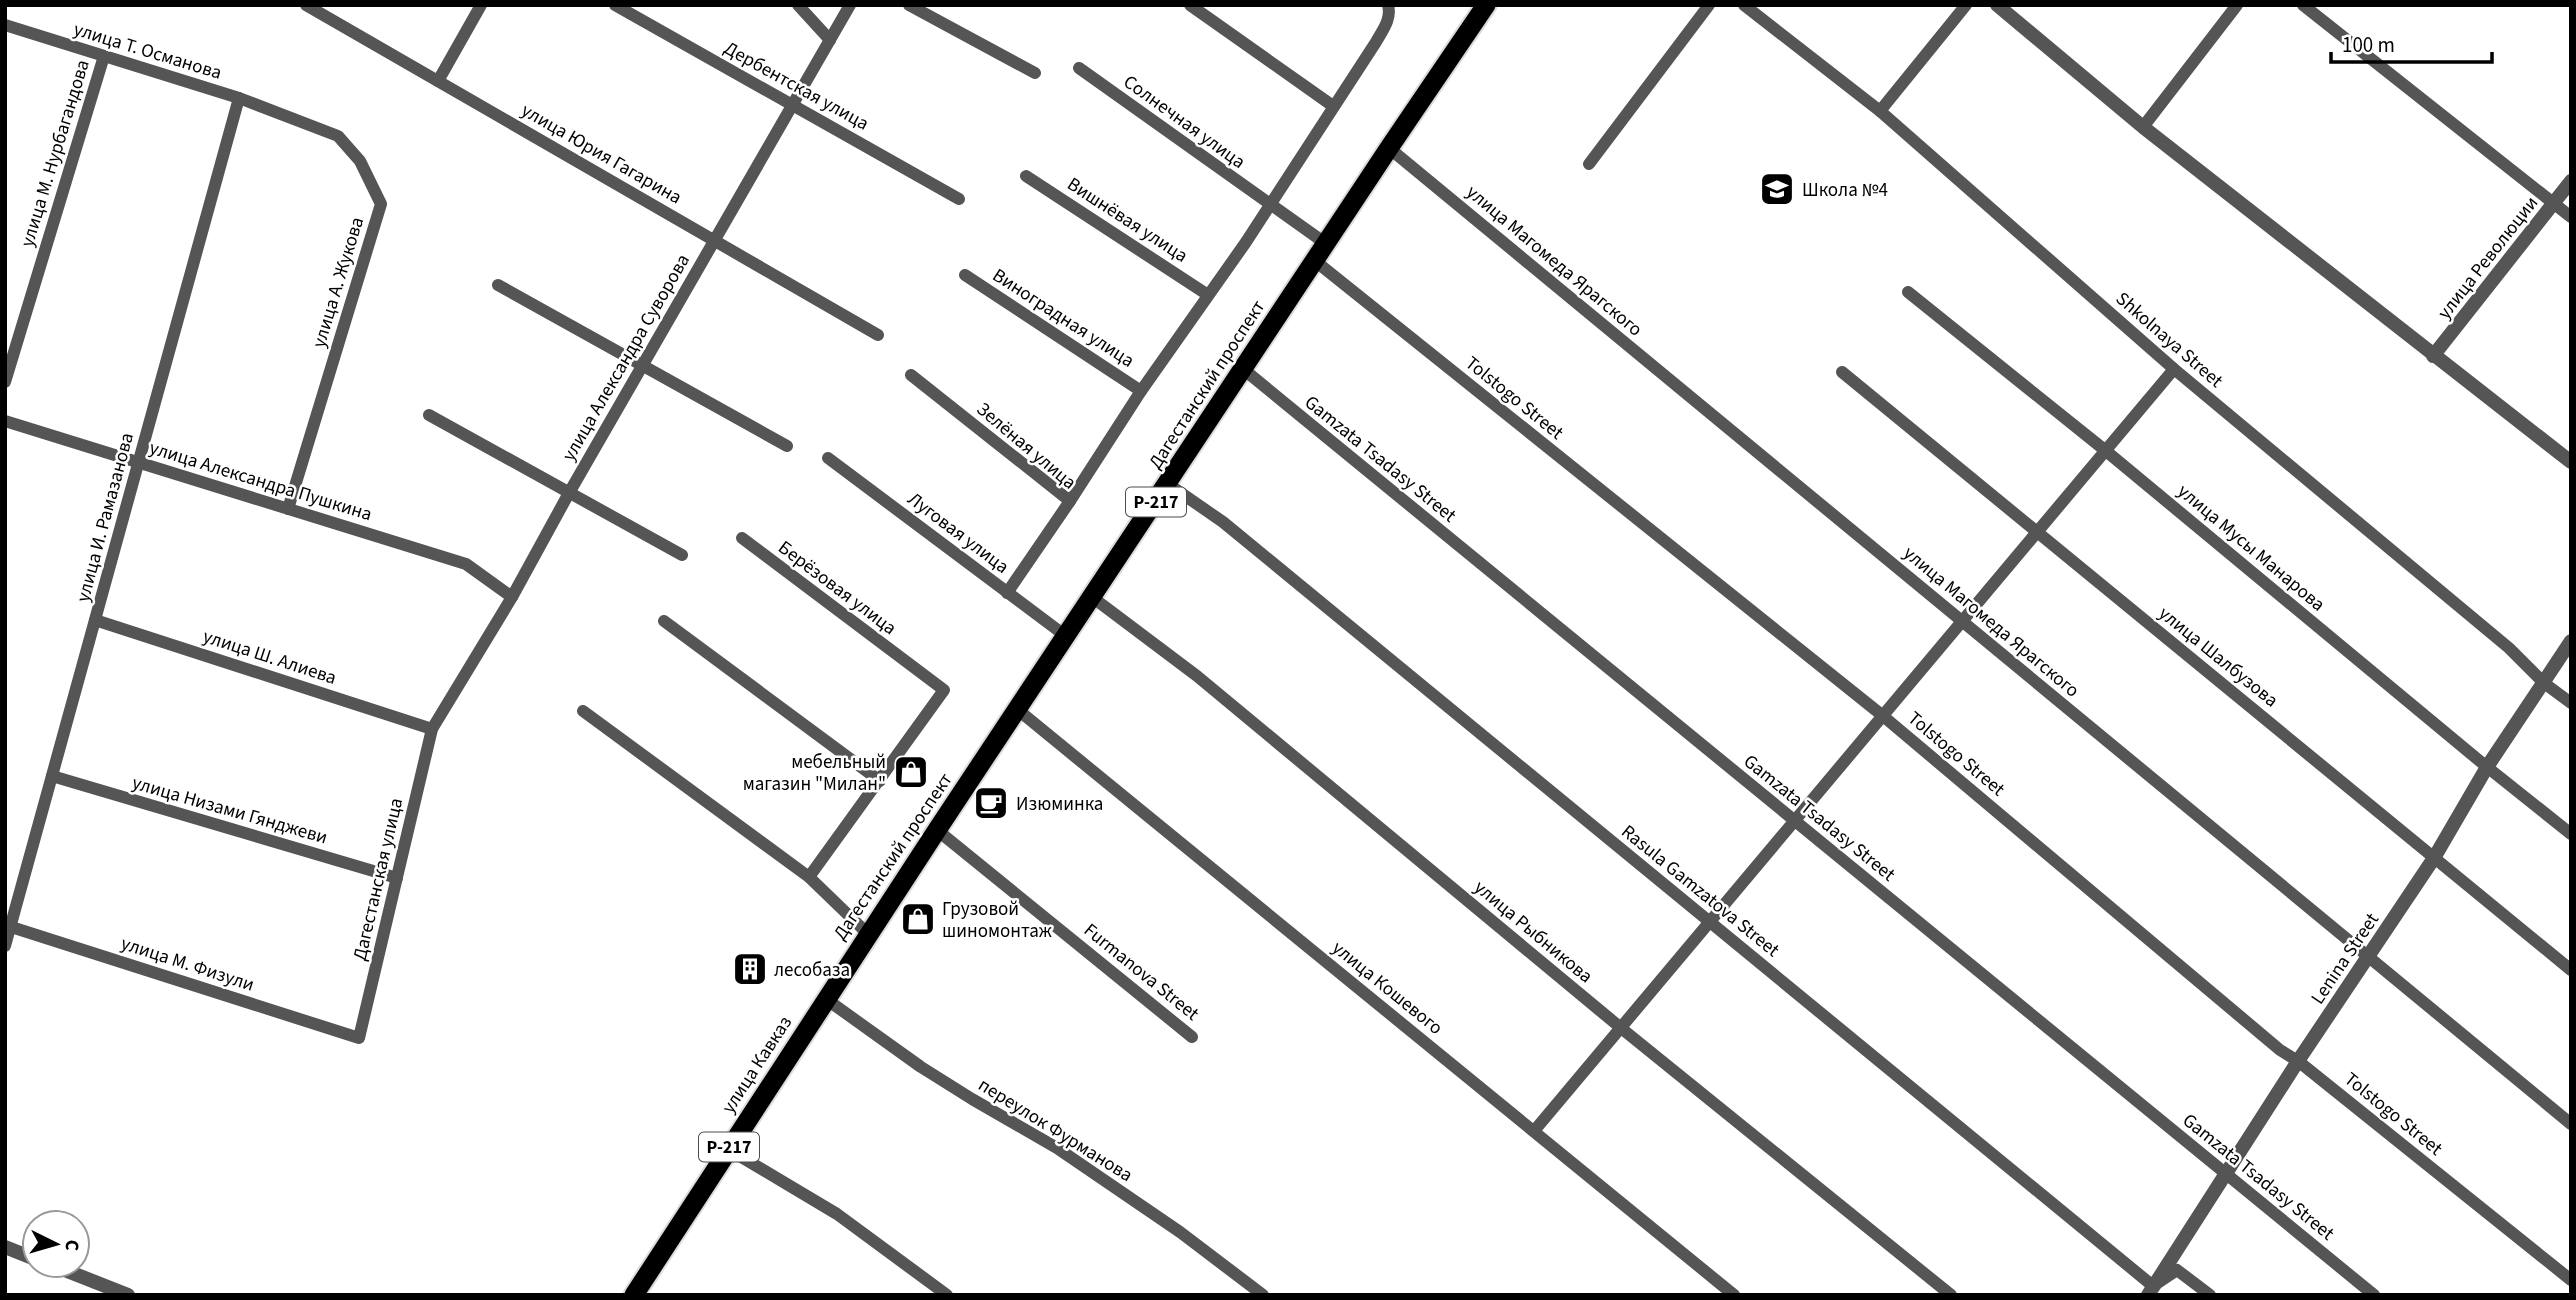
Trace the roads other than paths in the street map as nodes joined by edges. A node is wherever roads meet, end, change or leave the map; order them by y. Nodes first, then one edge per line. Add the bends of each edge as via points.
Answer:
1 (306, 5) edge
2 (481, 5) edge
3 (615, 5) edge
4 (799, 5) edge
5 (850, 5) edge
6 (909, 5) edge
7 (1190, 5) edge
8 (1486, 5) edge
9 (1709, 5) edge
10 (1745, 5) edge
11 (1966, 5) edge
12 (1997, 5) edge
13 (2237, 5) edge
14 (2303, 5) edge
15 (1389, 9) edge
16 (5, 25) edge
17 (830, 40) junction
18 (104, 56) junction
19 (1079, 68) dead end
20 (1035, 73) dead end
21 (438, 81) junction
22 (239, 99) junction
23 (793, 105) junction
24 (1334, 106) junction
25 (1880, 111) junction
26 (2143, 127) junction
27 (1389, 148) junction
28 (1589, 164) dead end
29 (1026, 176) dead end
30 (2571, 181) edge
31 (959, 199) dead end
32 (2554, 202) junction
33 (1269, 206) junction
34 (2571, 217) edge
35 (714, 240) junction
36 (1320, 252) junction
37 (965, 275) dead end
38 (498, 285) dead end
39 (1908, 292) dead end
40 (1208, 295) junction
41 (878, 335) dead end
42 (2434, 356) junction
43 (642, 365) junction
44 (1242, 368) junction
45 (2174, 369) junction
46 (1842, 372) dead end
47 (911, 375) dead end
48 (5, 382) edge
49 (1141, 391) junction
50 (429, 415) dead end
51 (5, 421) edge
52 (787, 446) dead end
53 (2106, 451) junction
54 (828, 458) dead end
55 (139, 462) junction
56 (2571, 462) edge
57 (1168, 484) junction
58 (569, 493) junction
59 (1069, 501) junction
60 (288, 509) junction
61 (2037, 532) junction
62 (742, 538) dead end
63 (682, 555) dead end
64 (1007, 593) junction
65 (512, 597) junction
66 (1092, 597) junction
67 (95, 620) junction
68 (664, 621) dead end
69 (1962, 621) junction
70 (1067, 637) junction
71 (2571, 641) edge
72 (2544, 682) junction
73 (2571, 703) edge
74 (1018, 710) junction
75 (583, 711) dead end
76 (1883, 716) junction
77 (432, 729) junction
78 (2487, 768) junction
79 (52, 776) junction
80 (880, 781) junction
81 (1795, 821) junction
82 (937, 830) junction
83 (2571, 834) edge
84 (2434, 858) junction
85 (809, 877) junction
86 (397, 878) junction
87 (1709, 922) junction
88 (8, 926) edge
89 (868, 934) junction
90 (5, 946) edge
91 (2367, 956) junction
92 (2571, 970) edge
93 (826, 999) junction
94 (1621, 1028) junction
95 (1192, 1037) dead end
96 (359, 1038) joint
97 (2298, 1061) junction
98 (2571, 1124) edge
99 (1535, 1131) junction
100 (728, 1149) junction
101 (2227, 1175) junction
102 (87, 1279) edge
103 (2571, 1280) edge
104 (2150, 1291) edge
105 (128, 1295) edge
106 (634, 1295) edge
107 (947, 1295) edge
108 (1264, 1295) edge
109 (1734, 1295) edge
110 (1951, 1295) edge
111 (2210, 1295) edge
112 (2374, 1295) edge

1 - 21 street, улица Юрия Гагарина
2 - 21 street
3 - 23 street, Дербентская улица
4 - 17 street
5 - 17 street, улица Александра Суворова
6 - 20 street
7 - 24 street
8 - 27 highway, Дагестанский проспект / Р-217
9 - 28 street
10 - 25 street, Shkolnaya Street
11 - 25 street
12 - 26 street
13 - 26 street
14 - 32 street
15 - 24 street via 1376,42
16 - 18 street, улица Т. Османова
17 - 23 street, улица Александра Суворова
18 - 22 street, улица Т. Османова
18 - 48 street, улица М. Нурбагандова
19 - 33 street, Солнечная улица
21 - 35 street, улица Юрия Гагарина
22 - 55 street, улица И. Рамазанова
22 - 60 street, улица А. Жукова via 338,136 360,161 381,204
23 - 31 street, Дербентская улица
23 - 35 street, улица Александра Суворова
24 - 33 street
25 - 45 street, Shkolnaya Street
26 - 42 street
27 - 36 highway, Дагестанский проспект / Р-217
27 - 69 street, улица Магомеда Ярагского
29 - 40 street, Вишнёвая улица
30 - 32 street, улица Революции
32 - 34 street
32 - 42 street, улица Революции
33 - 36 street, Солнечная улица
33 - 40 street
35 - 41 street, улица Юрия Гагарина
35 - 43 street, улица Александра Суворова
36 - 44 highway, Дагестанский проспект / Р-217
36 - 76 street, Tolstogo Street
37 - 49 street, Виноградная улица
38 - 43 street
39 - 53 street, улица Мусы Манарова
40 - 49 street
42 - 56 street
43 - 52 street
43 - 58 street, улица Александра Суворова
44 - 57 highway, Дагестанский проспект / Р-217
44 - 81 street, Gamzata Tsadasy Street
45 - 53 street
45 - 72 street, Shkolnaya Street
46 - 61 street, улица Шалбузова
47 - 59 street, Зелёная улица
49 - 59 street
50 - 58 street
51 - 55 street, улица Александра Пушкина
53 - 61 street
53 - 78 street, улица Мусы Манарова
54 - 64 street, Луговая улица
55 - 60 street, улица Александра Пушкина
55 - 67 street, улица И. Рамазанова
57 - 66 highway, Дагестанский проспект / Р-217
57 - 87 street, Rasula Gamzatova Street via 1223,522
58 - 63 street
58 - 65 street, улица Александра Суворова
59 - 64 street, Зелёная улица
60 - 65 street, улица Александра Пушкина via 466,564
61 - 69 street
61 - 84 street, улица Шалбузова
62 - 80 street, Берёзовая улица via 944,690
64 - 70 street, Луговая улица
65 - 77 street, улица Александра Суворова
66 - 70 highway, Дагестанский проспект / Р-217
66 - 94 street, улица Рыбникова via 1196,676
67 - 77 street, улица Ш. Алиева
67 - 79 street, улица И. Рамазанова
68 - 80 street
69 - 76 street
69 - 91 street, улица Магомеда Ярагского
70 - 74 highway, Дагестанский проспект / Р-217
71 - 72 street, Lenina Street
72 - 73 street, Shkolnaya Street
72 - 78 street, Lenina Street
74 - 82 highway, Дагестанский проспект / Р-217
74 - 99 street, улица Кошевого
75 - 85 street
76 - 81 street
76 - 97 street, Tolstogo Street
77 - 86 street, Дагестанская улица
78 - 83 street, улица Мусы Манарова
78 - 84 street, Lenina Street
79 - 86 street, улица Низами Гянджеви
79 - 88 street, улица И. Рамазанова
80 - 85 street
81 - 87 street
81 - 101 street, Gamzata Tsadasy Street
82 - 89 highway, Дагестанский проспект / Р-217
82 - 95 street, Furmanova Street
84 - 91 street, Lenina Street
84 - 92 street, улица Шалбузова
85 - 89 street
86 - 96 street, Дагестанская улица
87 - 94 street
87 - 104 street, Rasula Gamzatova Street
88 - 90 street, улица И. Рамазанова
88 - 96 street, улица М. Физули
89 - 93 highway, Дагестанский проспект / Р-217
91 - 97 street, Lenina Street
91 - 98 street, улица Магомеда Ярагского
93 - 100 highway, улица Кавказ / Р-217
93 - 108 street, переулок Фурманова via 921,1068 1057,1148
94 - 99 street
94 - 110 street, улица Рыбникова
97 - 101 street, Lenina Street
97 - 103 street, Tolstogo Street
99 - 109 street, улица Кошевого
100 - 106 highway, улица Кавказ / Р-217
100 - 107 street via 837,1214
101 - 104 street, Lenina Street
101 - 112 street, Gamzata Tsadasy Street
102 - 105 street
104 - 111 street via 2177,1270

